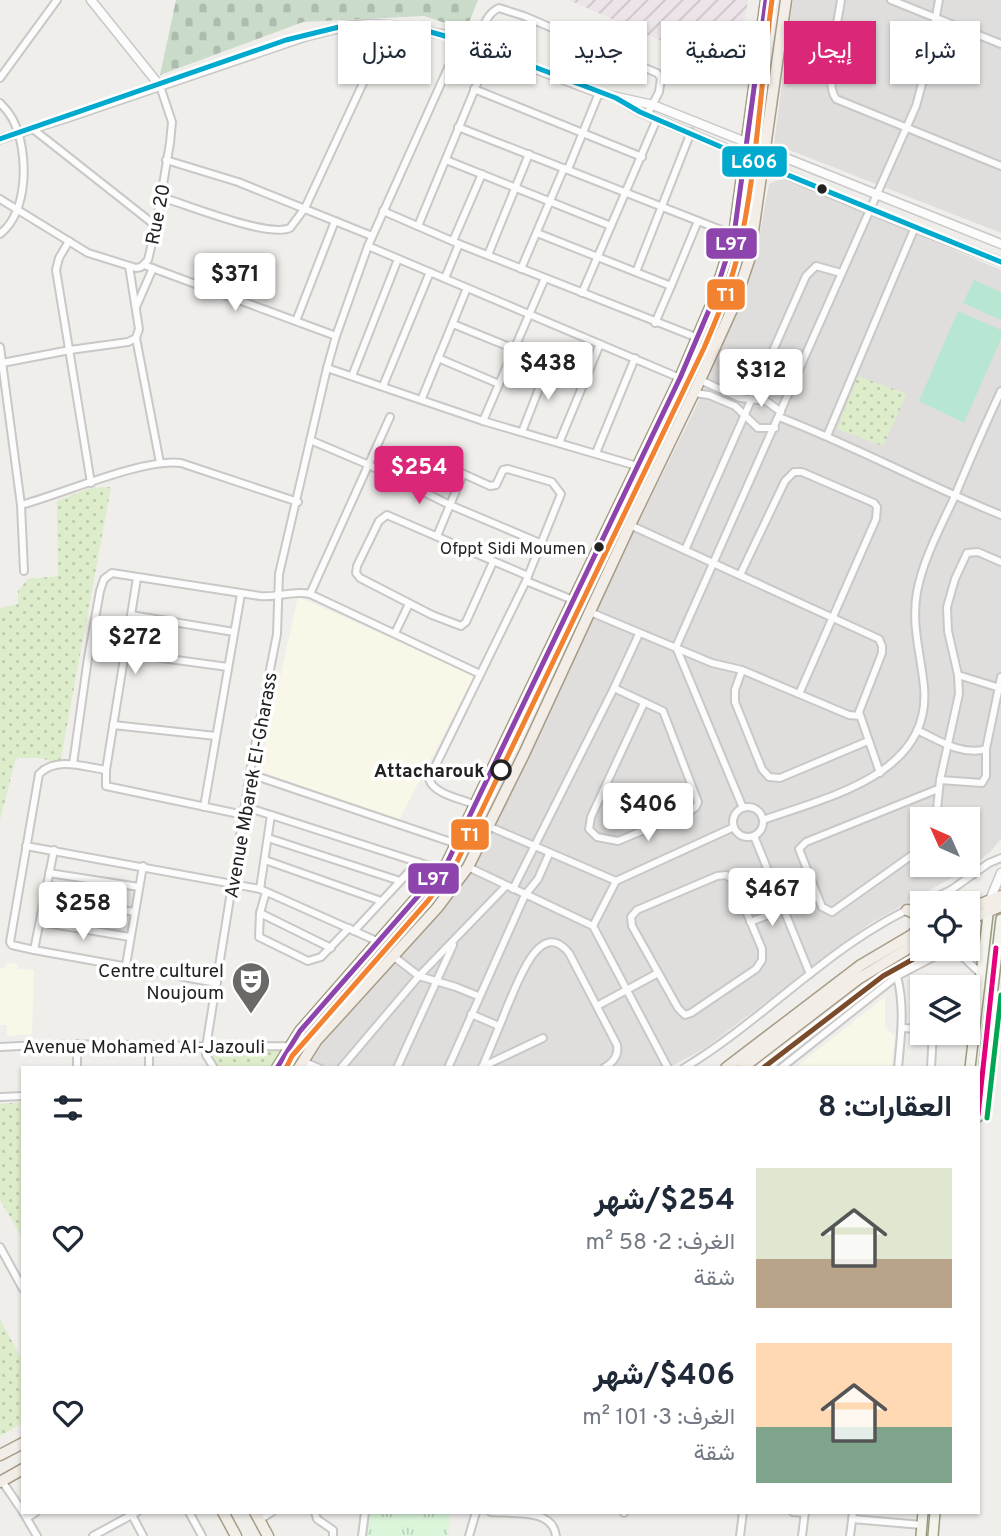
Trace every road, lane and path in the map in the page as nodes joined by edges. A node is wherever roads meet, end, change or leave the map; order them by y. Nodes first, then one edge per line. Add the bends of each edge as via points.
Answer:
1 (57, 0) edge
2 (91, 0) edge
3 (766, 0) edge
4 (786, 0) edge
5 (841, 0) edge
6 (891, 0) edge
7 (939, 0) edge
8 (936, 18) junction
9 (486, 21) edge
10 (536, 21) edge
11 (536, 21) edge
12 (338, 28) edge
13 (1001, 44) edge
14 (0, 64) edge
15 (536, 68) edge
16 (7, 69) junction
17 (445, 74) edge
18 (0, 78) edge
19 (362, 84) edge
20 (476, 84) edge
21 (160, 86) junction
22 (474, 89) junction
23 (599, 93) junction
24 (616, 98) junction
25 (0, 103) edge
26 (653, 105) junction
27 (647, 115) junction
28 (657, 119) junction
29 (458, 127) junction
30 (904, 128) junction
31 (33, 129) junction
32 (691, 132) junction
33 (18, 133) junction
34 (583, 135) junction
35 (0, 139) edge
36 (745, 150) junction
37 (765, 150) junction
38 (529, 155) junction
39 (642, 157) junction
40 (166, 160) junction
41 (446, 160) junction
42 (763, 164) junction
43 (1001, 166) edge
44 (566, 169) junction
45 (481, 174) junction
46 (515, 187) junction
47 (626, 193) junction
48 (877, 193) junction
49 (161, 197) junction
50 (0, 199) edge
51 (550, 201) junction
52 (662, 207) junction
53 (304, 208) junction
54 (16, 209) junction
55 (870, 210) junction
56 (383, 211) junction
57 (335, 221) junction
58 (698, 221) junction
59 (156, 226) junction
60 (418, 226) junction
61 (611, 226) junction
62 (915, 227) junction
63 (537, 233) junction
64 (0, 234) edge
65 (734, 235) junction
66 (372, 236) junction
67 (69, 241) junction
68 (456, 243) junction
69 (1001, 244) edge
70 (368, 246) junction
71 (488, 255) junction
72 (598, 258) junction
73 (398, 259) junction
74 (1001, 261) edge
75 (144, 265) junction
76 (129, 266) junction
77 (153, 268) junction
78 (522, 269) junction
79 (430, 272) junction
80 (636, 272) junction
81 (841, 273) junction
82 (445, 278) junction
83 (545, 278) junction
84 (671, 286) junction
85 (467, 288) junction
86 (582, 293) junction
87 (136, 307) junction
88 (529, 313) junction
89 (296, 321) junction
90 (655, 323) junction
91 (453, 324) junction
92 (335, 336) junction
93 (135, 338) junction
94 (698, 338) junction
95 (600, 344) junction
96 (0, 347) edge
97 (514, 349) junction
98 (70, 350) junction
99 (438, 358) junction
100 (635, 358) junction
101 (2, 363) junction
102 (549, 363) junction
103 (327, 369) junction
104 (352, 376) junction
105 (586, 378) junction
106 (680, 378) junction
107 (700, 380) junction
108 (499, 384) junction
109 (383, 386) junction
110 (1001, 391) edge
111 (694, 393) junction
112 (422, 398) junction
113 (750, 400) junction
114 (744, 414) junction
115 (780, 415) junction
116 (390, 417) dead end
117 (484, 421) junction
118 (775, 428) junction
119 (522, 432) junction
120 (827, 436) junction
121 (310, 440) junction
122 (559, 443) junction
123 (439, 453) dead end
124 (596, 453) junction
125 (160, 463) junction
126 (369, 465) junction
127 (637, 466) junction
128 (463, 474) junction
129 (91, 483) junction
130 (954, 496) junction
131 (298, 502) junction
132 (21, 505) junction
133 (450, 505) junction
134 (1001, 515) edge
135 (630, 525) junction
136 (437, 536) junction
137 (540, 543) junction
138 (685, 550) junction
139 (494, 562) junction
140 (712, 562) junction
141 (1001, 562) edge
142 (24, 571) dead end
143 (740, 575) junction
144 (137, 578) junction
145 (527, 579) junction
146 (241, 594) junction
147 (310, 594) junction
148 (279, 596) junction
149 (573, 600) junction
150 (409, 604) junction
151 (590, 612) junction
152 (131, 615) junction
153 (834, 617) junction
154 (234, 632) junction
155 (395, 632) junction
156 (639, 634) junction
157 (676, 647) junction
158 (125, 653) junction
159 (228, 667) junction
160 (742, 670) junction
161 (480, 674) junction
162 (958, 676) junction
163 (1001, 677) edge
164 (614, 688) junction
165 (999, 688) edge
166 (799, 694) junction
167 (644, 703) junction
168 (860, 716) junction
169 (113, 725) junction
170 (919, 731) junction
171 (216, 736) junction
172 (868, 741) junction
173 (948, 745) junction
174 (986, 749) junction
175 (73, 764) junction
176 (106, 770) junction
177 (880, 773) junction
178 (250, 774) junction
179 (940, 780) junction
180 (938, 789) junction
181 (476, 805) junction
182 (204, 807) junction
183 (246, 807) junction
184 (937, 807) edge
185 (743, 808) junction
186 (244, 815) junction
187 (271, 816) junction
188 (763, 820) junction
189 (488, 826) junction
190 (734, 827) junction
191 (754, 836) junction
192 (268, 838) junction
193 (457, 844) junction
194 (26, 846) junction
195 (534, 847) junction
196 (54, 850) junction
197 (549, 854) junction
198 (910, 857) edge
199 (1001, 858) edge
200 (265, 860) junction
201 (418, 862) junction
202 (143, 866) junction
203 (468, 867) junction
204 (442, 870) junction
205 (49, 873) junction
206 (1001, 873) edge
207 (400, 881) junction
208 (616, 881) junction
209 (233, 882) junction
210 (139, 887) junction
211 (510, 888) junction
212 (263, 890) junction
213 (949, 891) edge
214 (525, 895) junction
215 (1001, 896) edge
216 (818, 897) junction
217 (44, 898) junction
218 (381, 901) junction
219 (989, 906) junction
220 (1001, 906) edge
221 (980, 907) edge
222 (910, 908) edge
223 (784, 910) junction
224 (906, 910) junction
225 (135, 912) junction
226 (910, 912) edge
227 (980, 912) edge
228 (260, 913) junction
229 (1001, 919) edge
230 (40, 922) junction
231 (751, 922) junction
232 (593, 926) junction
233 (352, 930) junction
234 (130, 937) junction
235 (910, 939) edge
236 (455, 941) junction
237 (910, 941) edge
238 (379, 942) junction
239 (984, 945) junction
240 (331, 947) junction
241 (980, 947) edge
242 (34, 950) junction
243 (393, 956) junction
244 (926, 961) edge
245 (967, 961) edge
246 (126, 965) junction
247 (658, 972) junction
248 (980, 973) junction
249 (810, 974) junction
250 (419, 976) junction
251 (897, 976) junction
252 (437, 980) junction
253 (217, 983) junction
254 (626, 990) junction
255 (478, 996) junction
256 (597, 1006) junction
257 (471, 1014) junction
258 (499, 1026) junction
259 (902, 1027) junction
260 (910, 1028) edge
261 (543, 1038) dead end
262 (77, 1044) junction
263 (932, 1045) edge
264 (289, 1046) junction
265 (0, 1047) edge
266 (149, 1047) junction
267 (206, 1047) junction
268 (300, 1064) edge
269 (77, 1066) edge
270 (149, 1066) edge
271 (213, 1066) edge
272 (278, 1066) edge
273 (343, 1066) edge
274 (398, 1066) edge
275 (449, 1066) edge
276 (482, 1066) edge
277 (484, 1066) edge
278 (606, 1066) edge
279 (667, 1066) edge
280 (687, 1066) edge
281 (729, 1066) edge
282 (745, 1066) edge
283 (784, 1066) edge
284 (899, 1066) edge
285 (931, 1066) edge
286 (970, 1066) edge
287 (21, 1096) edge
288 (0, 1097) edge
289 (980, 1100) edge
290 (0, 1247) edge
291 (21, 1285) edge
292 (21, 1444) edge
293 (0, 1455) edge
294 (21, 1470) edge
295 (1, 1481) edge
296 (21, 1510) edge
297 (24, 1514) edge
298 (133, 1514) edge
299 (135, 1514) edge
300 (190, 1514) edge
301 (224, 1514) edge
302 (316, 1514) edge
303 (365, 1514) edge
304 (475, 1514) edge
305 (530, 1514) edge
306 (743, 1514) edge
307 (805, 1514) edge
308 (884, 1514) edge
309 (923, 1514) edge
310 (935, 1514) edge
311 (853, 1515) edge
312 (257, 1516) edge
313 (883, 1521) junction
314 (922, 1525) junction
315 (37, 1536) edge
316 (93, 1536) edge
317 (143, 1536) edge
318 (202, 1536) edge
319 (236, 1536) edge
320 (268, 1536) edge
321 (333, 1536) edge
322 (362, 1536) edge
323 (469, 1536) edge
324 (556, 1536) edge
325 (740, 1536) edge
326 (803, 1536) edge
327 (850, 1536) edge
328 (921, 1536) edge
329 (933, 1536) edge

1 - 16 street
2 - 21 street
3 - 36 main road
4 - 37 main road
5 - 30 street via 832,94 841,103
6 - 8 street
7 - 8 street
8 - 13 street
8 - 30 street via 922,89
9 - 10 street via 499,8
11 - 26 street via 656,72 661,84
12 - 21 street
14 - 16 street
15 - 23 street
16 - 18 street
17 - 56 street, Avenue Mbarek El-Gharass
19 - 53 street
20 - 22 street
21 - 31 street
21 - 40 street, Rue 20 via 172,122
22 - 29 street
22 - 34 street
23 - 24 street
23 - 34 street
24 - 26 street
24 - 27 street
25 - 33 street
26 - 27 street
26 - 36 street
27 - 28 street
28 - 32 street
28 - 39 street
29 - 38 street
29 - 41 street
30 - 43 street
30 - 48 street
31 - 33 street
31 - 59 street
32 - 36 street
32 - 52 street
33 - 35 street
33 - 54 street via 25,168
34 - 39 street
34 - 44 street
36 - 37 street
36 - 42 street
36 - 65 main road
37 - 42 main road
37 - 48 street
38 - 44 street
38 - 46 street
39 - 47 street
40 - 49 street, Rue 20
40 - 53 street
41 - 45 street
41 - 60 street
42 - 55 street
42 - 107 main road via 745,274
44 - 47 street
44 - 51 street
45 - 46 street
45 - 68 street
46 - 51 street
46 - 71 street
47 - 52 street
47 - 61 street
48 - 55 street
48 - 69 street
49 - 53 street via 277,231 290,228
49 - 59 street, Rue 20
50 - 54 street, Rue 20
51 - 61 street
51 - 63 street
52 - 58 street
52 - 80 street
53 - 57 street
54 - 64 street
54 - 67 street, Rue 20
55 - 62 street
55 - 81 street
56 - 60 street
56 - 66 street, Avenue Mbarek El-Gharass
57 - 66 street
57 - 89 street
58 - 65 street
58 - 84 street
59 - 75 street, Rue 20
60 - 68 street
61 - 72 street
62 - 74 street
62 - 120 street
63 - 72 street
63 - 78 street
65 - 94 main road
66 - 70 street, Avenue Mbarek El-Gharass
67 - 76 street, Rue 20 via 88,253
67 - 98 street via 56,265
68 - 71 street
68 - 82 street
70 - 73 street
70 - 92 street, Avenue Mbarek El-Gharass
71 - 78 street
72 - 80 street
72 - 86 street
73 - 79 street
73 - 104 street
75 - 76 street, Rue 20
75 - 77 street
76 - 87 street
77 - 87 street
77 - 89 street
78 - 83 street
79 - 82 street
79 - 109 street
80 - 84 street
81 - 113 street via 817,267 810,271
81 - 115 street
82 - 85 street
83 - 86 street
83 - 88 street
84 - 90 street
85 - 88 street
85 - 91 street
86 - 90 street
87 - 93 street via 139,329
88 - 95 street
88 - 97 street
89 - 92 street
90 - 94 street
91 - 97 street
91 - 99 street
92 - 103 street, Avenue Mbarek El-Gharass
93 - 98 street
93 - 125 street
94 - 106 main road
95 - 100 street
95 - 105 street
96 - 101 street
97 - 102 street
97 - 108 street
98 - 101 street
98 - 129 street
99 - 108 street
99 - 112 street
100 - 106 street
100 - 124 street
101 - 132 street
102 - 105 street
102 - 119 street
103 - 104 street
103 - 121 street, Avenue Mbarek El-Gharass
104 - 109 street
105 - 122 street
106 - 127 main road
107 - 111 main road
107 - 113 street
108 - 117 street
109 - 112 street
110 - 130 street
111 - 114 street via 722,400
111 - 135 main road
112 - 117 street
113 - 114 street
113 - 115 street via 766,401
114 - 118 street via 758,428
114 - 138 street
115 - 118 street
115 - 120 street
116 - 126 street
117 - 119 street
118 - 140 street
119 - 122 street
120 - 130 street
121 - 126 street
121 - 131 street, Avenue Mbarek El-Gharass
122 - 124 street
123 - 128 street via 441,463
124 - 127 street
125 - 129 street
125 - 131 street via 181,463
126 - 133 street
126 - 147 street
127 - 149 main road
128 - 133 street
128 - 137 street via 493,486 508,469 555,484 561,494
129 - 132 street
130 - 134 street
130 - 170 street via 917,592 916,635 924,688
131 - 148 street, Avenue Mbarek El-Gharass via 279,574
132 - 142 street
133 - 136 street
133 - 137 street
135 - 138 street
135 - 151 main road
136 - 139 street
136 - 150 street via 384,516 357,566 359,578
137 - 145 street
138 - 140 street
139 - 145 street
139 - 150 street via 464,625
140 - 143 street
140 - 157 street
141 - 162 street via 969,552 955,579 947,622
143 - 153 street
143 - 153 street via 785,481 794,472 874,503 876,519
144 - 146 street
144 - 152 street
144 - 175 street via 112,573 102,584
145 - 149 street
145 - 161 street
146 - 148 street
146 - 154 street
147 - 148 street
147 - 155 street
148 - 178 street, Avenue Mbarek El-Gharass via 277,634
149 - 181 main road
150 - 155 street
151 - 156 street
151 - 189 main road
152 - 154 street
152 - 158 street
153 - 166 street
153 - 168 street via 874,635 882,646
154 - 159 street
155 - 161 street
156 - 157 street
156 - 164 street
157 - 160 street
157 - 185 street
158 - 159 street
158 - 169 street
159 - 171 street
160 - 166 street
160 - 172 street via 735,702 769,777 780,778
161 - 181 street via 429,779 431,786
162 - 165 street
162 - 173 street via 958,702
163 - 165 street
164 - 167 street
164 - 195 street
165 - 174 street
166 - 168 street
167 - 167 street via 591,817 589,829 597,837 618,841 697,805 665,713
168 - 172 street
169 - 171 street
169 - 176 street
170 - 173 street
170 - 177 street
171 - 182 street
172 - 177 street
173 - 174 street via 970,751
173 - 179 street
174 - 179 street via 982,783
175 - 176 street
175 - 194 street via 49,766 39,774
176 - 182 street via 107,788
177 - 188 street
178 - 183 street, Avenue Mbarek El-Gharass
178 - 193 street
179 - 180 street
180 - 184 street
180 - 216 street via 801,844 799,852
181 - 193 main road
182 - 186 street
183 - 186 street, Avenue Mbarek El-Gharass
183 - 187 street
185 - 188 street via 755,809
185 - 190 street via 734,816
186 - 209 street, Avenue Mbarek El-Gharass
187 - 192 street
187 - 201 street
188 - 191 street
189 - 195 street
189 - 203 main road
190 - 191 street via 744,837
190 - 208 street
191 - 223 street
192 - 200 street
192 - 207 street
193 - 204 main road
194 - 196 street
194 - 242 street via 9,939 12,945
195 - 197 street
195 - 211 street
196 - 202 street
196 - 205 street
197 - 208 street
197 - 214 street
198 - 216 street via 835,911 824,909
199 - 213 street
200 - 212 street
200 - 218 street
201 - 204 street
201 - 207 street
202 - 209 street
202 - 210 street
203 - 211 street
203 - 243 main road
204 - 238 main road
205 - 210 street
205 - 217 street
206 - 219 street
207 - 218 street
208 - 232 street
209 - 212 street
209 - 253 street, Avenue Mbarek El-Gharass
210 - 225 street
211 - 214 street
211 - 236 street
212 - 228 street
212 - 233 street
214 - 232 street
214 - 255 street
215 - 219 main road
216 - 223 street
217 - 225 street
217 - 230 street
218 - 233 street
219 - 220 main road
219 - 221 main road
219 - 227 main road
219 - 239 main road
222 - 224 street
223 - 231 street
223 - 249 street
224 - 226 main road
224 - 249 street
225 - 234 street
228 - 240 street
228 - 240 street via 258,933 263,940 308,961
229 - 289 main road
230 - 234 street
230 - 242 street
231 - 247 street via 762,949 761,962 691,1013 681,1011
231 - 247 street via 733,880 722,875 637,910 631,924
232 - 254 street
233 - 238 street
233 - 240 street
234 - 246 street
235 - 281 main road via 861,965
236 - 250 street
236 - 252 street
237 - 282 main road
238 - 264 main road
239 - 241 street
239 - 248 main road
242 - 246 street
243 - 250 street
243 - 268 main road
244 - 251 street
245 - 248 street
246 - 253 street
247 - 254 street
248 - 286 main road
249 - 280 street
250 - 252 street
250 - 273 street
251 - 259 street
251 - 283 street
252 - 255 street
252 - 274 street
253 - 267 street, Avenue Mbarek El-Gharass
254 - 256 street
254 - 279 street
255 - 257 street
256 - 258 street via 567,951 550,943 538,948 527,962
256 - 278 street via 618,1048
257 - 258 street
257 - 275 street
258 - 276 street
259 - 260 street
259 - 284 street
261 - 277 street
262 - 265 street, Avenue Mohamed Al-Jazouli
262 - 266 street, Avenue Mohamed Al-Jazouli
262 - 269 street
263 - 285 street
264 - 267 street, Avenue Mohamed Al-Jazouli
264 - 272 main road
266 - 267 street, Avenue Mohamed Al-Jazouli
266 - 270 street
267 - 271 street
287 - 288 street
290 - 291 street
292 - 293 main road
294 - 295 main road
295 - 296 street
297 - 315 street
298 - 316 street
299 - 317 street
300 - 318 street
301 - 319 main road
302 - 321 street via 333,1530
303 - 322 street
304 - 323 street
305 - 324 street via 550,1521
306 - 325 street
307 - 326 street
308 - 313 street
309 - 314 main road
310 - 329 main road
311 - 313 street
311 - 327 street
312 - 320 main road
313 - 314 street
314 - 328 main road

